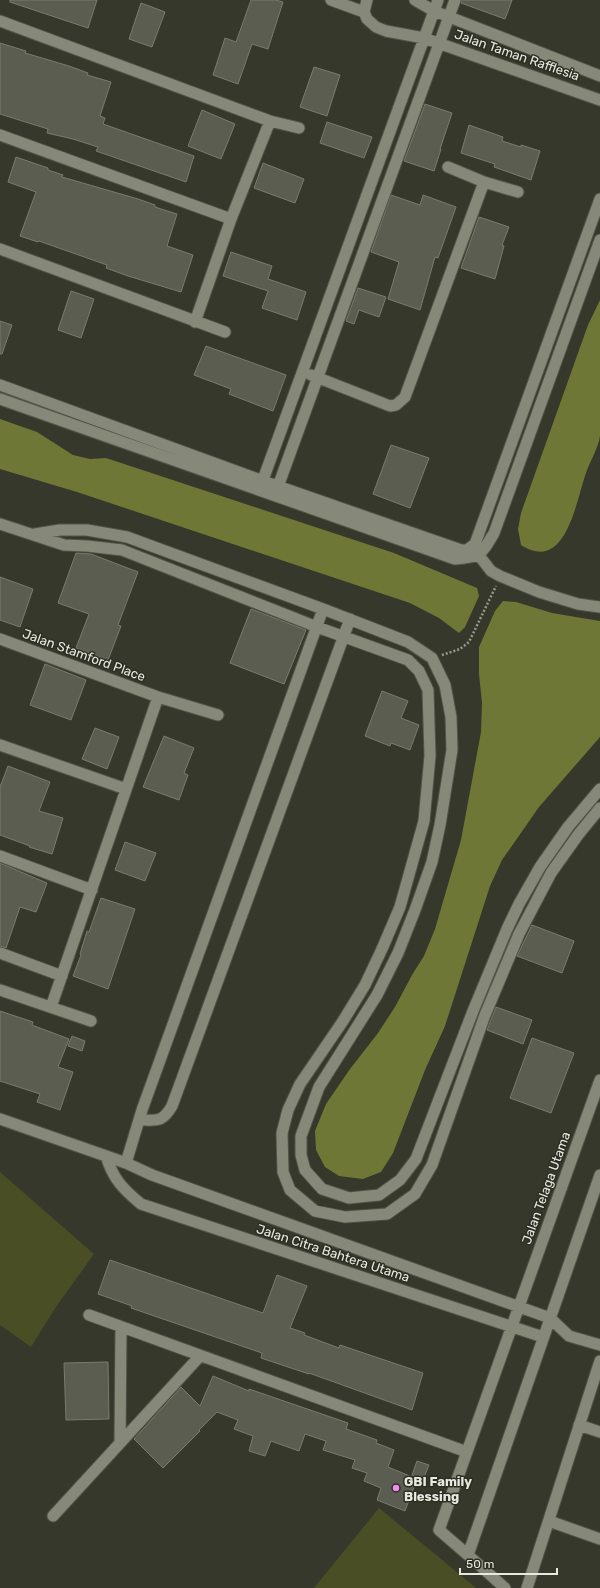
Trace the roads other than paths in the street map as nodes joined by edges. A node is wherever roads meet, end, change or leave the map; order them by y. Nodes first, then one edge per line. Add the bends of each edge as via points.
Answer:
1 (331, 0) edge
2 (367, 0) edge
3 (415, 0) edge
4 (438, 0) edge
5 (455, 0) edge
6 (434, 11) junction
7 (364, 12) junction
8 (449, 17) junction
9 (0, 21) edge
10 (424, 38) junction
11 (440, 43) junction
12 (600, 76) edge
13 (600, 100) edge
14 (270, 121) junction
15 (299, 128) dead end
16 (0, 135) edge
17 (448, 167) dead end
18 (484, 182) junction
19 (518, 192) dead end
20 (600, 199) edge
21 (231, 219) junction
22 (600, 240) edge
23 (0, 250) edge
24 (195, 322) junction
25 (225, 332) dead end
26 (303, 372) junction
27 (317, 376) junction
28 (0, 385) edge
29 (0, 399) edge
30 (261, 486) junction
31 (276, 491) junction
32 (0, 524) edge
33 (31, 535) junction
34 (475, 551) junction
35 (600, 607) edge
36 (324, 609) junction
37 (350, 619) junction
38 (317, 627) junction
39 (343, 636) junction
40 (0, 639) edge
41 (158, 697) junction
42 (218, 715) dead end
43 (0, 746) edge
44 (600, 789) edge
45 (126, 790) junction
46 (600, 808) edge
47 (0, 856) edge
48 (92, 890) junction
49 (0, 953) edge
50 (62, 976) junction
51 (0, 990) edge
52 (51, 1007) junction
53 (91, 1021) dead end
54 (600, 1080) edge
55 (0, 1119) edge
56 (139, 1120) junction
57 (106, 1156) junction
58 (126, 1163) junction
59 (600, 1175) edge
60 (519, 1306) junction
61 (89, 1315) dead end
62 (550, 1318) junction
63 (121, 1327) junction
64 (511, 1328) junction
65 (543, 1337) junction
66 (600, 1344) edge
67 (200, 1356) junction
68 (600, 1361) edge
69 (579, 1425) junction
70 (600, 1432) edge
71 (120, 1443) junction
72 (467, 1452) junction
73 (53, 1516) dead end
74 (548, 1521) junction
75 (600, 1539) edge
76 (468, 1555) junction
77 (505, 1588) edge
78 (527, 1588) edge

1 - 7 street
2 - 7 street
3 - 6 street, Jalan Taman Rafflesia
4 - 6 street
5 - 8 street
6 - 8 street, Jalan Taman Rafflesia
6 - 10 street
7 - 10 street, Jalan Taman Rafflesia via 367,19 376,27
8 - 11 street
8 - 12 street, Jalan Taman Rafflesia
9 - 14 street
10 - 11 street, Jalan Taman Rafflesia
10 - 26 street
11 - 13 street, Jalan Taman Rafflesia
11 - 27 street
14 - 15 street
14 - 21 street
16 - 21 street
17 - 18 street
18 - 19 street
18 - 27 street via 406,397 396,405 390,406
20 - 34 street via 475,544
21 - 24 street
22 - 34 street via 494,533 485,548
23 - 24 street
24 - 25 street
26 - 27 street
26 - 30 street
27 - 31 street
28 - 30 street
29 - 30 street
30 - 31 street
31 - 34 street via 461,550
32 - 33 street
33 - 36 street via 60,530 87,530 127,537
33 - 38 street via 64,545 122,550
34 - 35 street via 491,571 500,576 539,592 578,604
36 - 37 street
36 - 38 street
37 - 39 street
37 - 44 street via 408,642 432,658 445,685 451,717 452,750 432,862 398,953 377,995 319,1087 301,1136 301,1155 305,1170 322,1188 349,1198 379,1195 400,1180 416,1159 473,1011 519,904 540,867 568,827
38 - 39 street
38 - 56 street
39 - 46 street via 408,660 419,671 428,690 430,756 424,821 397,914 365,985 300,1084 288,1110 282,1133 283,1172 290,1190 315,1211 345,1217 387,1214 415,1194 432,1165 485,1015 519,934 551,873
39 - 56 street via 172,1106 161,1120
40 - 41 street, Jalan Stamford Place
41 - 42 street, Jalan Stamford Place
41 - 45 street
43 - 45 street
45 - 48 street
47 - 48 street
48 - 50 street
49 - 50 street
50 - 52 street
51 - 52 street
52 - 53 street
54 - 60 street, Jalan Telaga Utama
55 - 57 street, Jalan Citra Bahtera Utama
56 - 58 street
57 - 58 street, Jalan Citra Bahtera Utama
57 - 64 street, Jalan Citra Bahtera Utama via 112,1175 141,1204
58 - 60 street, Jalan Citra Bahtera Utama via 152,1175
59 - 62 street
60 - 62 street, Jalan Citra Bahtera Utama
60 - 64 street, Jalan Telaga Utama
61 - 63 street
62 - 65 street
62 - 66 street via 569,1336
63 - 67 street
63 - 71 street
64 - 65 street, Jalan Citra Bahtera Utama
64 - 72 street, Jalan Telaga Utama
65 - 76 street
67 - 71 street
67 - 72 street
68 - 69 street
69 - 70 street
69 - 74 street
71 - 73 street
72 - 76 street, Jalan Telaga Utama via 439,1530
74 - 75 street
74 - 78 street
76 - 77 street

